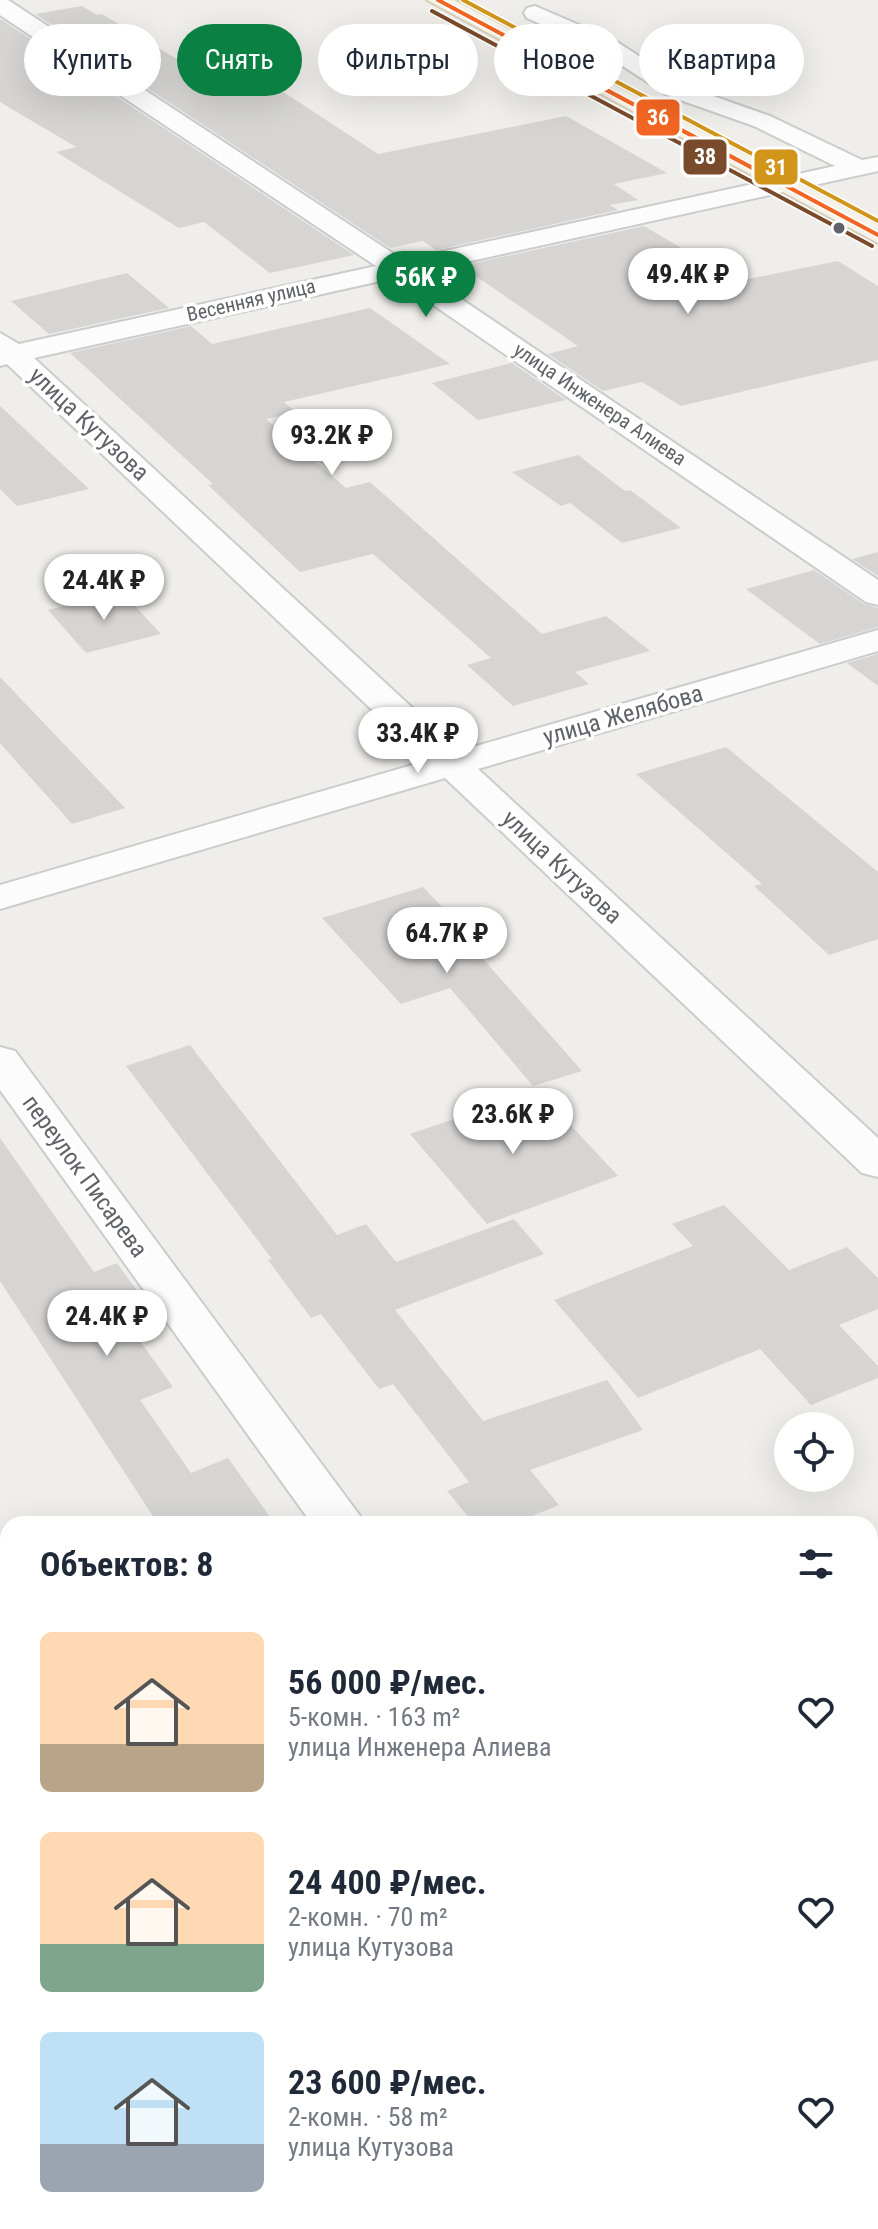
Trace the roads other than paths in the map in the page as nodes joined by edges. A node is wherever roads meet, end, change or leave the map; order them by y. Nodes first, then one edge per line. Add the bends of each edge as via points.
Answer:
1 (438, 0) edge
2 (0, 5) edge
3 (535, 13) dead end
4 (559, 24) edge
5 (494, 30) edge
6 (623, 56) edge
7 (616, 96) edge
8 (868, 166) edge
9 (780, 184) junction
10 (878, 235) edge
11 (397, 268) junction
12 (4, 351) edge
13 (878, 595) edge
14 (878, 640) edge
15 (452, 765) junction
16 (0, 897) edge
17 (0, 1060) edge
18 (878, 1163) edge
19 (334, 1516) edge

1 - 5 main road
2 - 11 street, улица Инженера Алиева
3 - 4 street
6 - 8 street via 677,91
7 - 9 main road
8 - 9 street, Весенняя улица
9 - 10 main road
9 - 11 street, Весенняя улица
11 - 12 street, Весенняя улица
11 - 13 street, улица Инженера Алиева
12 - 15 street, улица Кутузова
14 - 15 street, улица Желябова
15 - 16 street, улица Желябова
15 - 18 street, улица Кутузова
17 - 19 street, переулок Писарева

